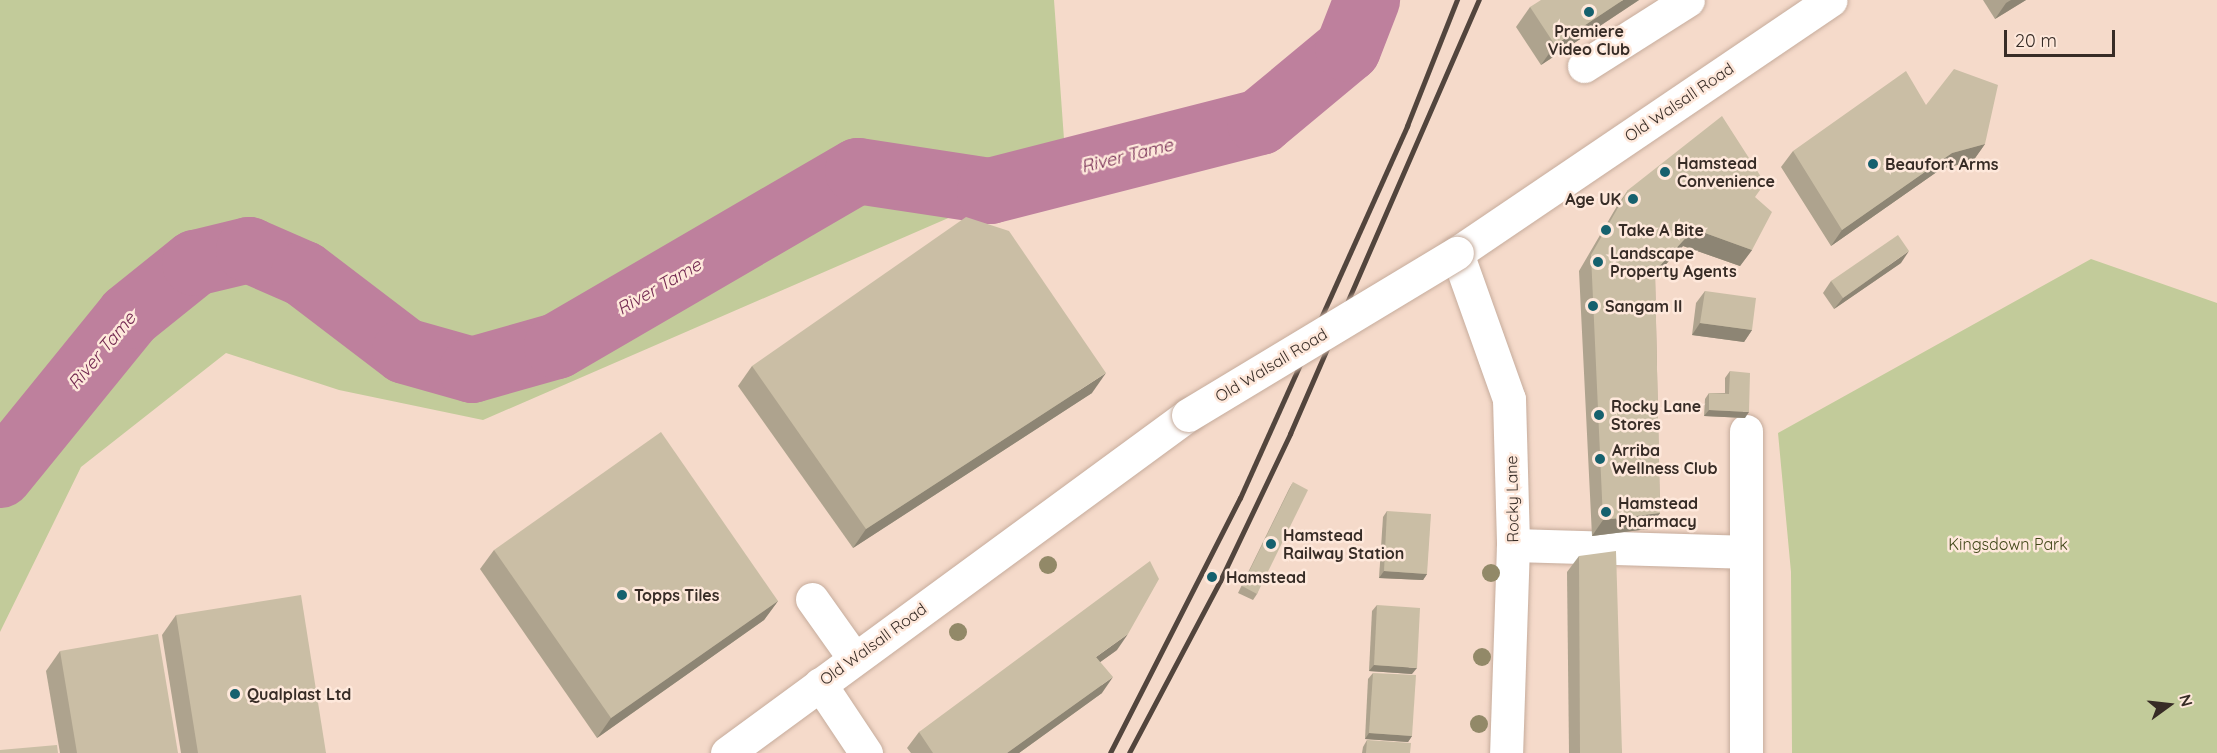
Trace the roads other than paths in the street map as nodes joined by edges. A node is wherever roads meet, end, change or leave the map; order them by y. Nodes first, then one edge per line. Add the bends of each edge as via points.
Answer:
1 (1688, 0) edge
2 (1830, 0) edge
3 (1584, 66) dead end
4 (1457, 253) junction
5 (1746, 431) dead end
6 (1513, 545) junction
7 (1743, 552) junction
8 (812, 599) dead end
9 (854, 658) junction
10 (820, 684) junction
11 (727, 753) edge
12 (866, 753) edge
13 (1506, 753) edge
14 (1746, 753) edge

1 - 3 main road
2 - 4 main road, Old Walsall Road
4 - 6 main road, Rocky Lane via 1509,399
4 - 9 main road, Old Walsall Road, bridge via 1188,415
5 - 7 main road
6 - 7 main road
6 - 13 main road, Rocky Lane
7 - 14 main road
8 - 9 main road
9 - 10 main road, Old Walsall Road
10 - 11 main road, Old Walsall Road
10 - 12 main road

